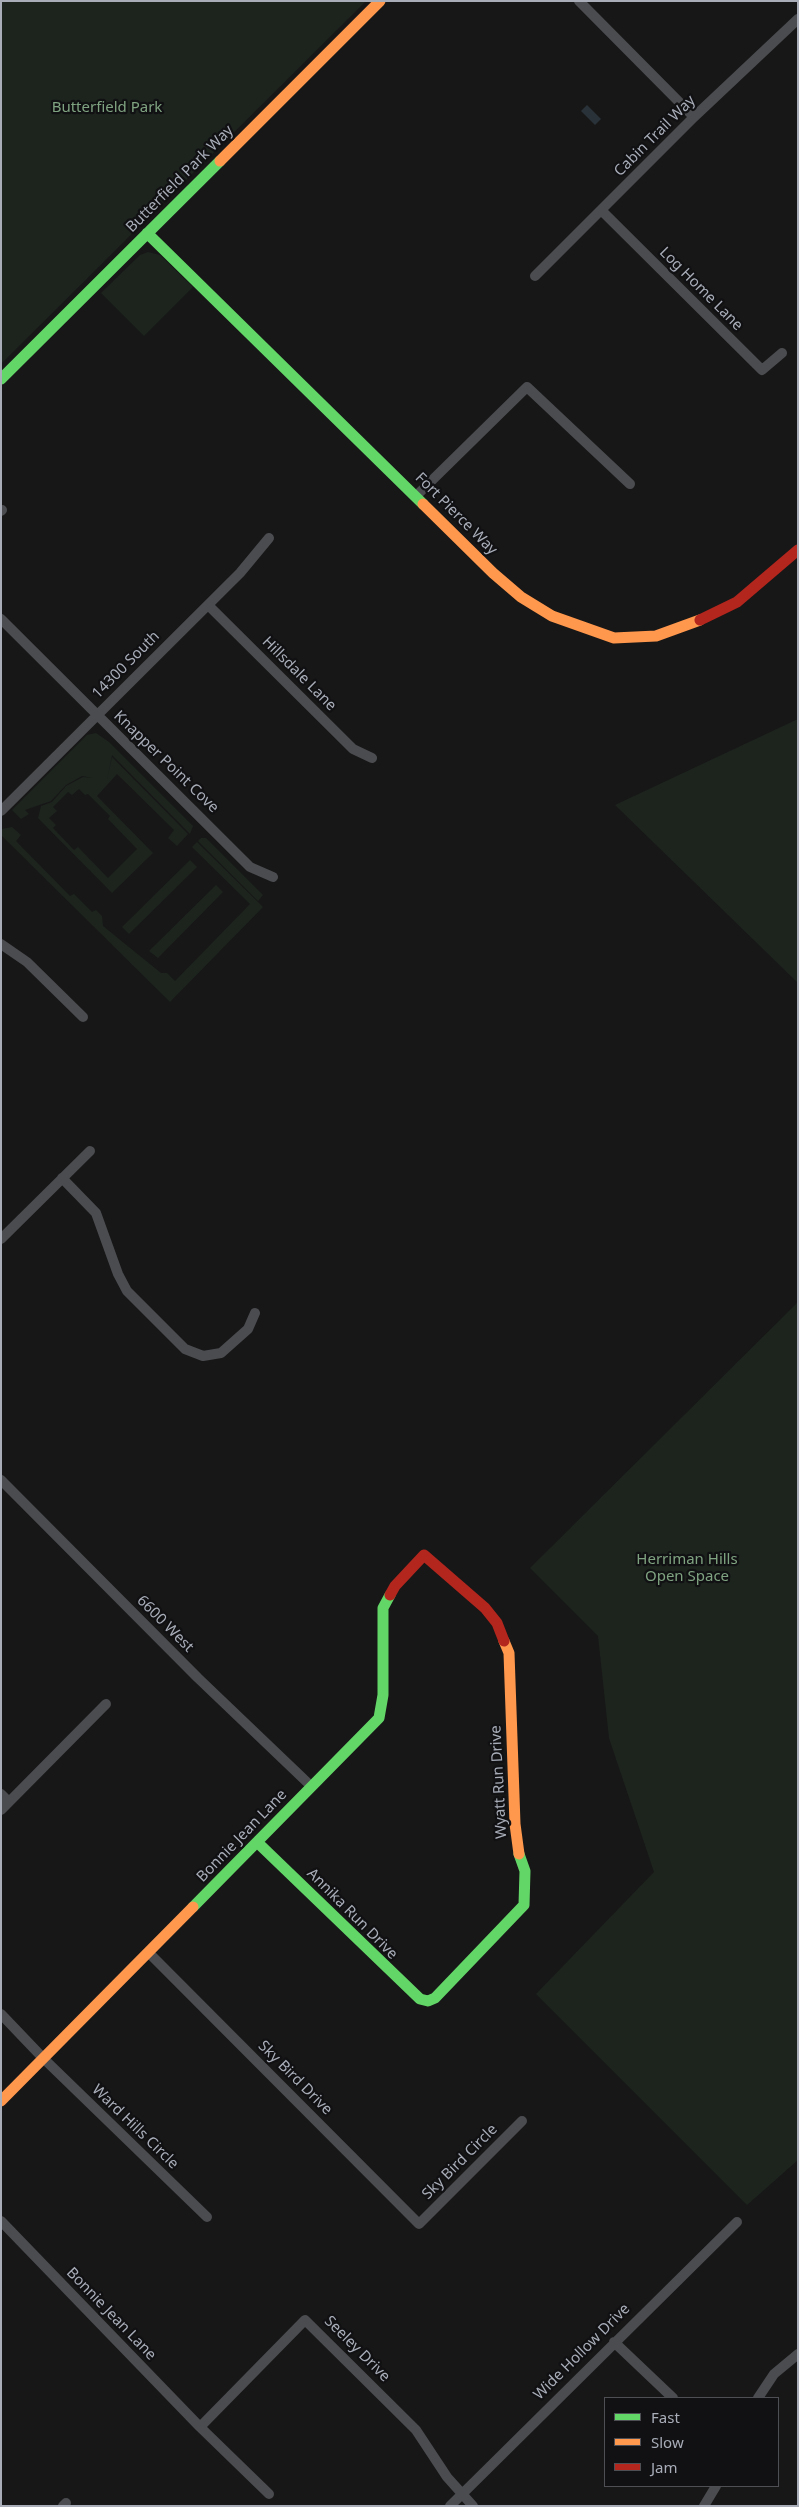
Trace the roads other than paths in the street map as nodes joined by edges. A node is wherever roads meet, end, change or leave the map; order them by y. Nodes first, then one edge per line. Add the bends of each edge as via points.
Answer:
1 (380, 1) edge
2 (579, 1) edge
3 (797, 20) edge
4 (694, 117) junction
5 (601, 210) junction
6 (147, 232) junction
7 (535, 276) dead end
8 (782, 353) dead end
9 (1, 379) edge
10 (630, 484) dead end
11 (416, 496) junction
12 (269, 538) dead end
13 (798, 550) edge
14 (208, 605) junction
15 (1, 619) edge
16 (97, 715) junction
17 (372, 758) dead end
18 (1, 810) edge
19 (273, 877) dead end
20 (1, 944) edge
21 (83, 1017) dead end
22 (90, 1151) dead end
23 (62, 1178) junction
24 (1, 1239) edge
25 (255, 1313) dead end
26 (1, 1480) edge
27 (424, 1555) joint
28 (106, 1704) dead end
29 (310, 1786) junction
30 (1, 1794) edge
31 (9, 1802) junction
32 (1, 1810) edge
33 (257, 1842) junction
34 (149, 1953) junction
35 (428, 2001) joint
36 (1, 2014) edge
37 (43, 2058) junction
38 (1, 2101) edge
39 (522, 2121) dead end
40 (207, 2217) dead end
41 (1, 2221) edge
42 (737, 2222) dead end
43 (419, 2224) joint
44 (614, 2342) junction
45 (798, 2354) edge
46 (671, 2397) edge
47 (759, 2397) edge
48 (200, 2427) junction
49 (715, 2487) edge
50 (269, 2494) dead end
51 (461, 2494) junction
52 (450, 2506) edge
53 (473, 2506) edge
54 (704, 2506) edge

1 - 6 street, Butterfield Park Way
2 - 4 street
3 - 4 street, Cabin Trail Way
4 - 5 street, Cabin Trail Way
5 - 7 street, Cabin Trail Way
5 - 8 street, Log Home Lane via 762,370
6 - 9 street, Butterfield Park Way
6 - 11 street, Fort Pierce Way
10 - 11 street via 527,387
11 - 13 street, Fort Pierce Way via 493,573 521,596 552,616 614,638 656,636 702,619 737,602
12 - 14 street, 14300 South
14 - 16 street, 14300 South
14 - 17 street, Hillsdale Lane via 352,749
15 - 16 street, Knapper Point Cove
16 - 18 street, 14300 South
16 - 19 street, Knapper Point Cove via 250,867
20 - 21 street via 27,962
22 - 23 street
23 - 24 street
23 - 25 street via 96,1214 127,1291 185,1349 203,1356 221,1353 248,1329
26 - 29 street, 6600 West
27 - 29 street, Bonnie Jean Lane via 395,1586 383,1608 384,1695 379,1718
27 - 35 street, Wyatt Run Drive via 485,1608 504,1636 509,1653 515,1824 525,1871 524,1905 435,1998
28 - 31 street
29 - 33 street, Bonnie Jean Lane
30 - 31 street
31 - 32 street
33 - 34 street, Bonnie Jean Lane
33 - 35 street, Annika Run Drive via 412,1995
34 - 37 street, Bonnie Jean Lane
34 - 43 street, Sky Bird Drive
36 - 37 street, Ward Hills Circle
37 - 38 street, Bonnie Jean Lane
37 - 40 street, Ward Hills Circle
39 - 43 street, Sky Bird Circle
41 - 48 street, Bonnie Jean Lane
42 - 44 street, Wide Hollow Drive
44 - 46 street
44 - 51 street, Wide Hollow Drive
45 - 47 street via 774,2374
48 - 50 street, Bonnie Jean Lane
48 - 51 street, Seeley Drive via 305,2320 416,2430
49 - 54 street
51 - 52 street, Wide Hollow Drive
51 - 53 street

